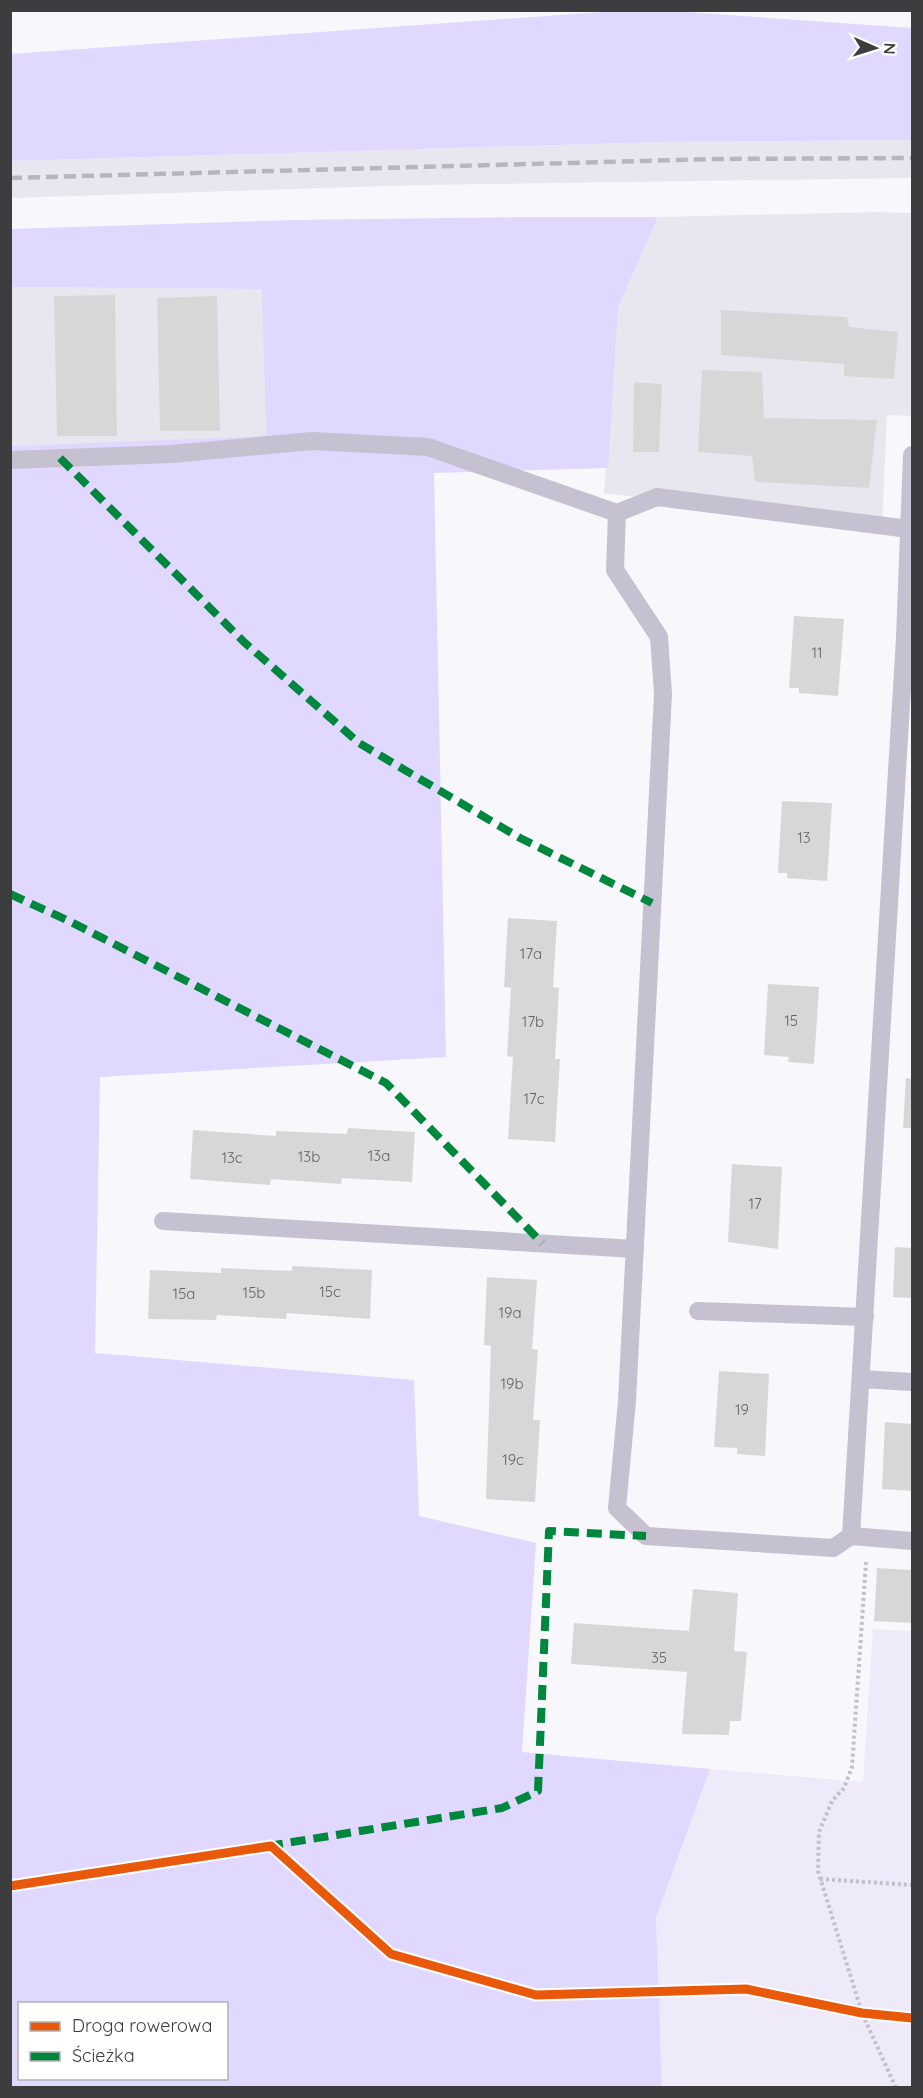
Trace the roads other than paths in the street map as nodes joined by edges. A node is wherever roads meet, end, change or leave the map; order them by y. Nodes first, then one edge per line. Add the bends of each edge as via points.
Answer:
1 (912, 455) edge
2 (10, 460) edge
3 (617, 513) junction
4 (909, 529) junction
5 (909, 638) edge
6 (163, 1221) dead end
7 (635, 1248) junction
8 (698, 1311) dead end
9 (865, 1317) junction
10 (861, 1379) junction
11 (912, 1382) edge
12 (859, 1537) junction
13 (912, 1541) edge

1 - 4 lane
2 - 3 lane via 172,454 312,441 428,447
3 - 4 lane via 657,498
3 - 7 lane via 615,570 659,637 663,694
4 - 5 lane
5 - 9 lane
6 - 7 lane
7 - 12 lane via 617,1508 646,1536 833,1548
8 - 9 lane
9 - 10 lane
10 - 11 lane
10 - 12 lane
12 - 13 lane

